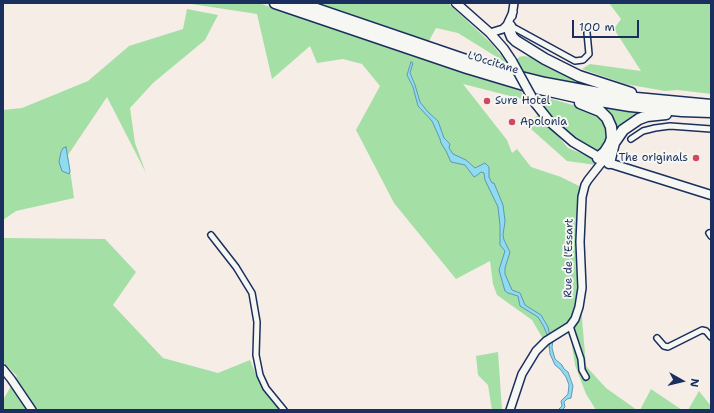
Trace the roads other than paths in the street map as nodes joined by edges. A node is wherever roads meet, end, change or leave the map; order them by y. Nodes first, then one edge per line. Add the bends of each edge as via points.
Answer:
1 (275, 3) edge
2 (299, 3) edge
3 (456, 3) edge
4 (514, 3) edge
5 (513, 12) junction
6 (510, 26) junction
7 (587, 33) dead end
8 (490, 34) junction
9 (554, 93) junction
10 (661, 101) junction
11 (711, 105) edge
12 (682, 111) junction
13 (711, 112) edge
14 (711, 128) edge
15 (631, 139) dead end
16 (603, 161) junction
17 (711, 195) edge
18 (211, 235) dead end
19 (570, 326) junction
20 (711, 337) edge
21 (657, 338) dead end
22 (3, 369) edge
23 (586, 377) dead end
24 (32, 410) edge
25 (284, 410) edge
26 (510, 410) edge

1 - 9 highway, L'Occitane via 467,68
2 - 10 highway, L'Occitane via 513,75 591,92
3 - 8 main road
4 - 5 street
5 - 6 street
5 - 8 street via 503,29
6 - 7 street via 575,61 583,60 589,54
6 - 10 highway via 512,37 516,41 579,76
8 - 16 main road, bridge via 508,56 544,116 573,142
9 - 12 highway, L'Occitane via 630,106
9 - 16 highway via 595,108 607,118 612,132
10 - 11 highway, L'Occitane
12 - 13 highway, L'Occitane
12 - 16 highway via 648,116 629,125
14 - 15 street via 655,128 643,130
16 - 17 main road
16 - 19 street, Rue de l'Essart via 585,185 582,197 582,288 579,307
18 - 25 street via 252,293 257,322 256,355 260,375 266,388
19 - 23 street
19 - 26 street via 536,351 522,374
20 - 21 street via 702,330 668,347
22 - 24 street

